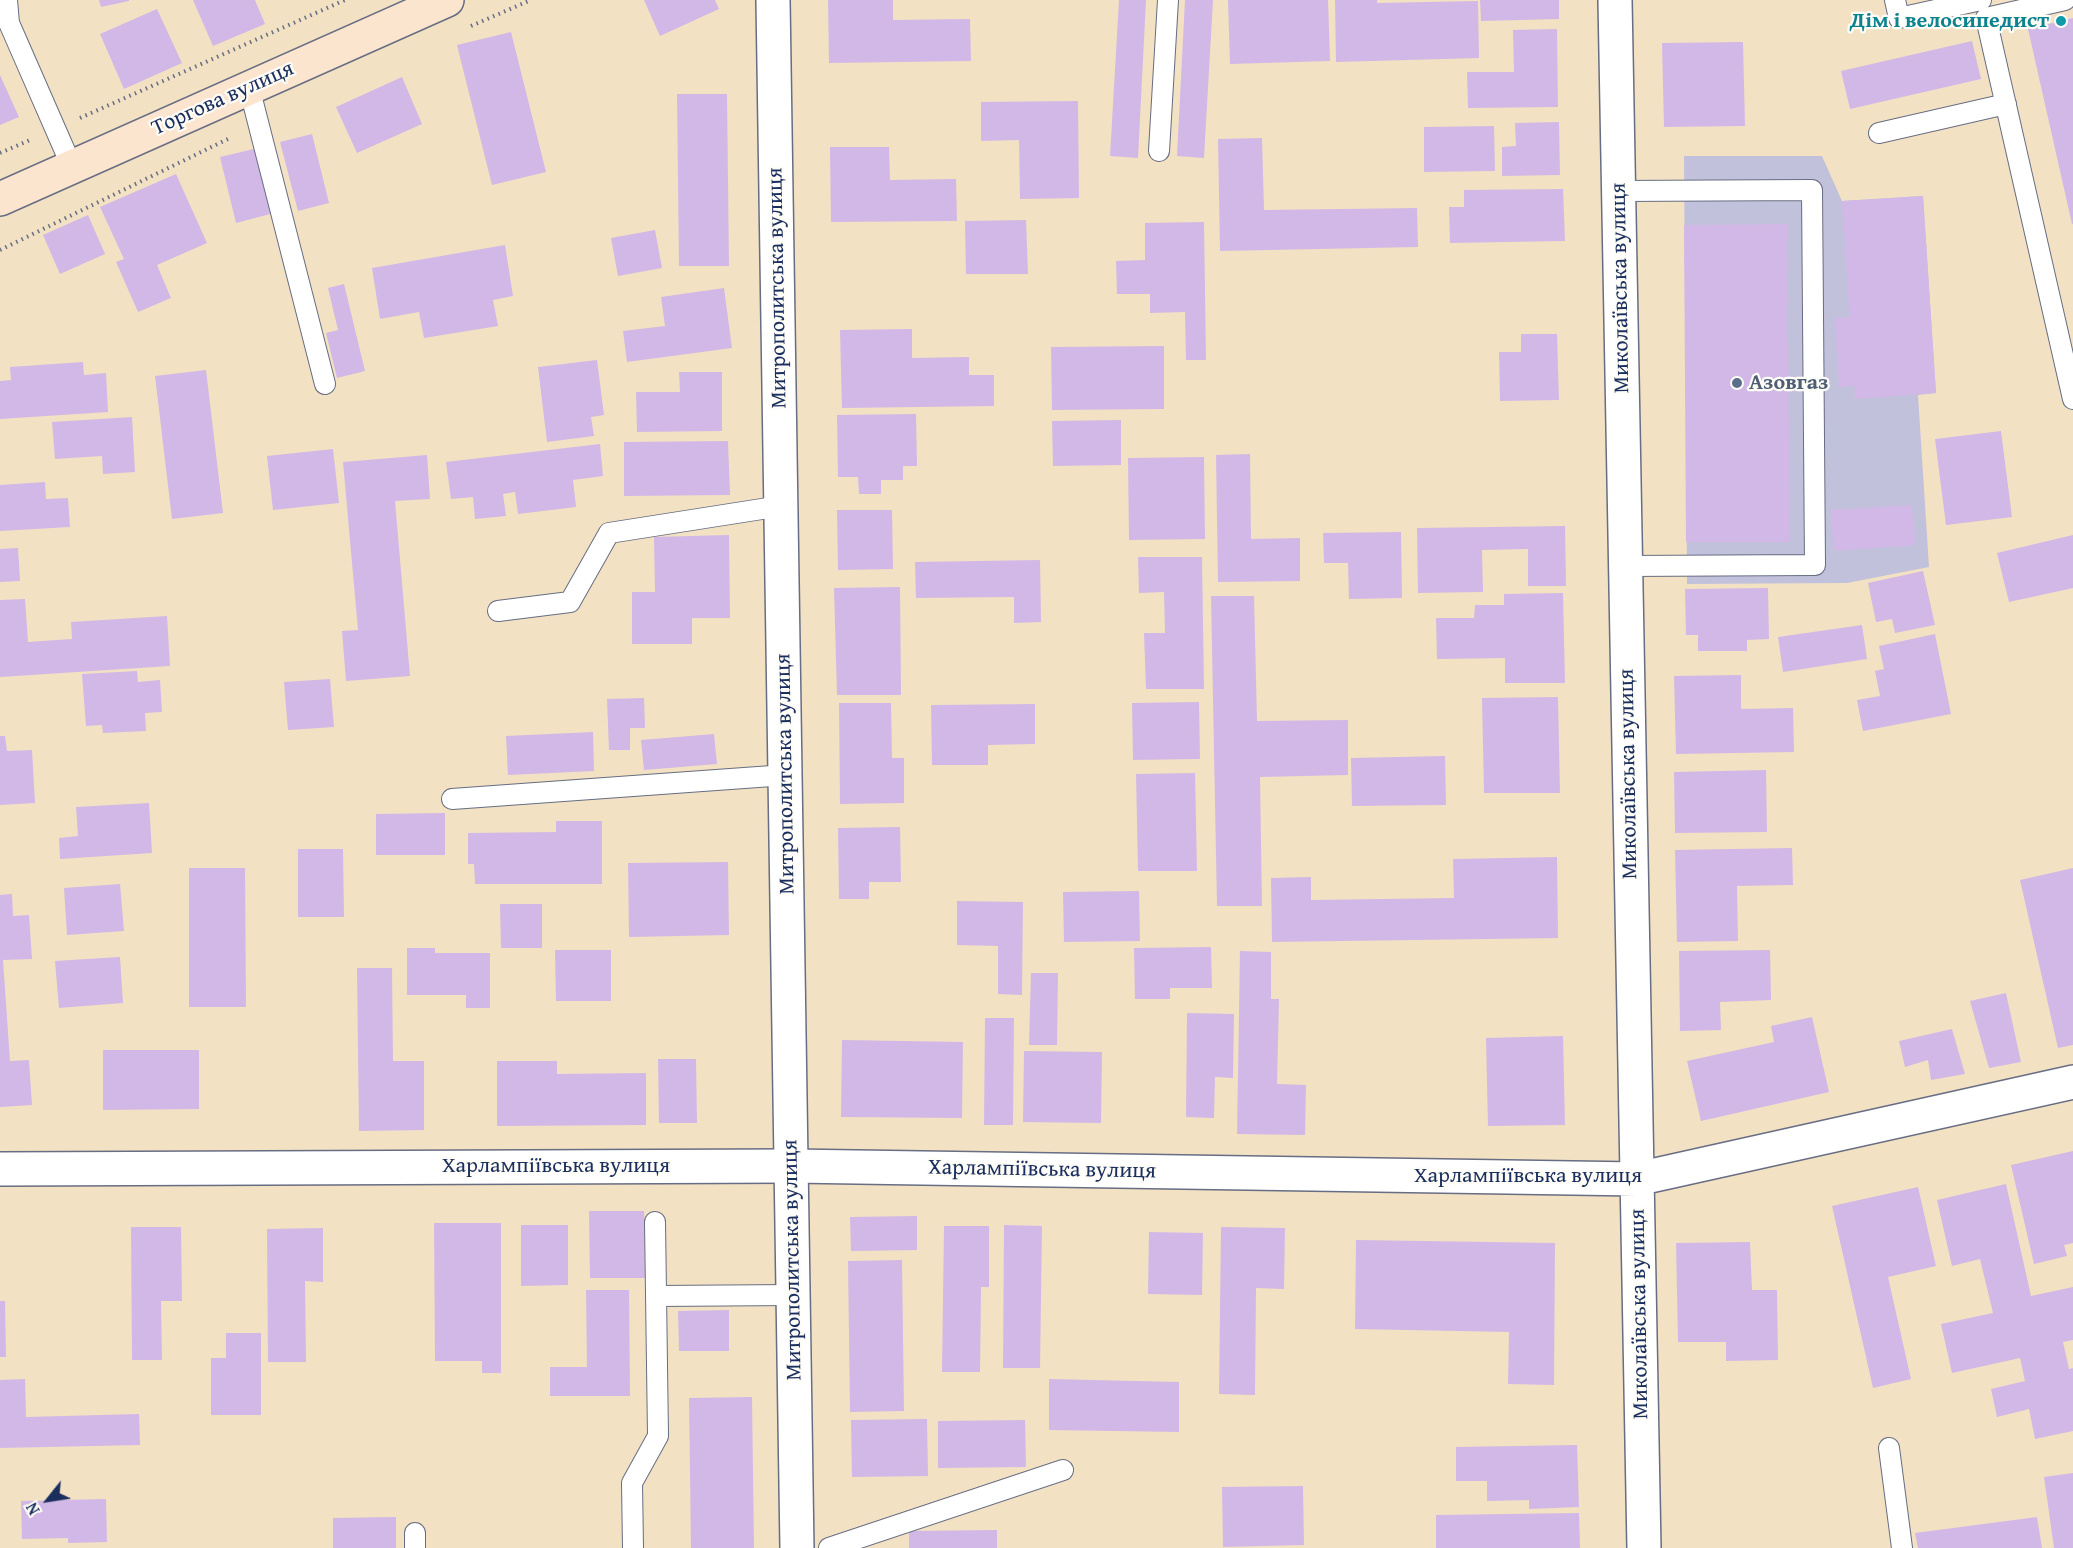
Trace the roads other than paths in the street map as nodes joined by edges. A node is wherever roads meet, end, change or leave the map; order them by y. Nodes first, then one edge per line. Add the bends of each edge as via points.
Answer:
1 (7, 0) edge
2 (447, 0) edge
3 (773, 0) edge
4 (1168, 0) edge
5 (1616, 0) edge
6 (1895, 0) edge
7 (1981, 0) edge
8 (2065, 0) edge
9 (249, 87) junction
10 (2006, 104) junction
11 (1880, 132) dead end
12 (1159, 151) dead end
13 (72, 167) junction
14 (1619, 191) junction
15 (0, 199) edge
16 (325, 384) dead end
17 (2073, 399) edge
18 (781, 506) junction
19 (1626, 566) junction
20 (498, 611) dead end
21 (786, 775) junction
22 (452, 799) dead end
23 (2073, 1082) edge
24 (792, 1166) junction
25 (0, 1168) edge
26 (1637, 1179) junction
27 (655, 1222) dead end
28 (794, 1294) junction
29 (656, 1296) junction
30 (1890, 1448) dead end
31 (1063, 1470) dead end
32 (633, 1548) edge
33 (797, 1548) edge
34 (829, 1548) edge
35 (1644, 1548) edge
36 (1902, 1548) edge

1 - 13 lane via 9,23
2 - 9 main road, Торгова вулиця
3 - 18 street, Митрополитська вулиця
4 - 12 lane
5 - 14 street, Миколаївська вулиця
6 - 7 lane via 1899,18
8 - 10 lane via 1986,18
9 - 13 main road, Торгова вулиця
9 - 16 lane
10 - 11 lane
10 - 17 lane
13 - 15 main road, Торгова вулиця
14 - 19 street, Миколаївська вулиця
14 - 19 lane via 1812,190 1815,565
18 - 20 lane via 609,533 570,602
18 - 21 street, Митрополитська вулиця
19 - 26 street, Миколаївська вулиця
21 - 22 lane
21 - 24 street, Митрополитська вулиця
23 - 26 street, Харлампіївська вулиця
24 - 25 street, Харлампіївська вулиця
24 - 26 street, Харлампіївська вулиця
24 - 28 street, Митрополитська вулиця
26 - 35 street, Миколаївська вулиця
27 - 29 lane
28 - 29 lane
28 - 33 street, Митрополитська вулиця
29 - 32 lane via 658,1436 632,1483
30 - 36 lane
31 - 34 lane

